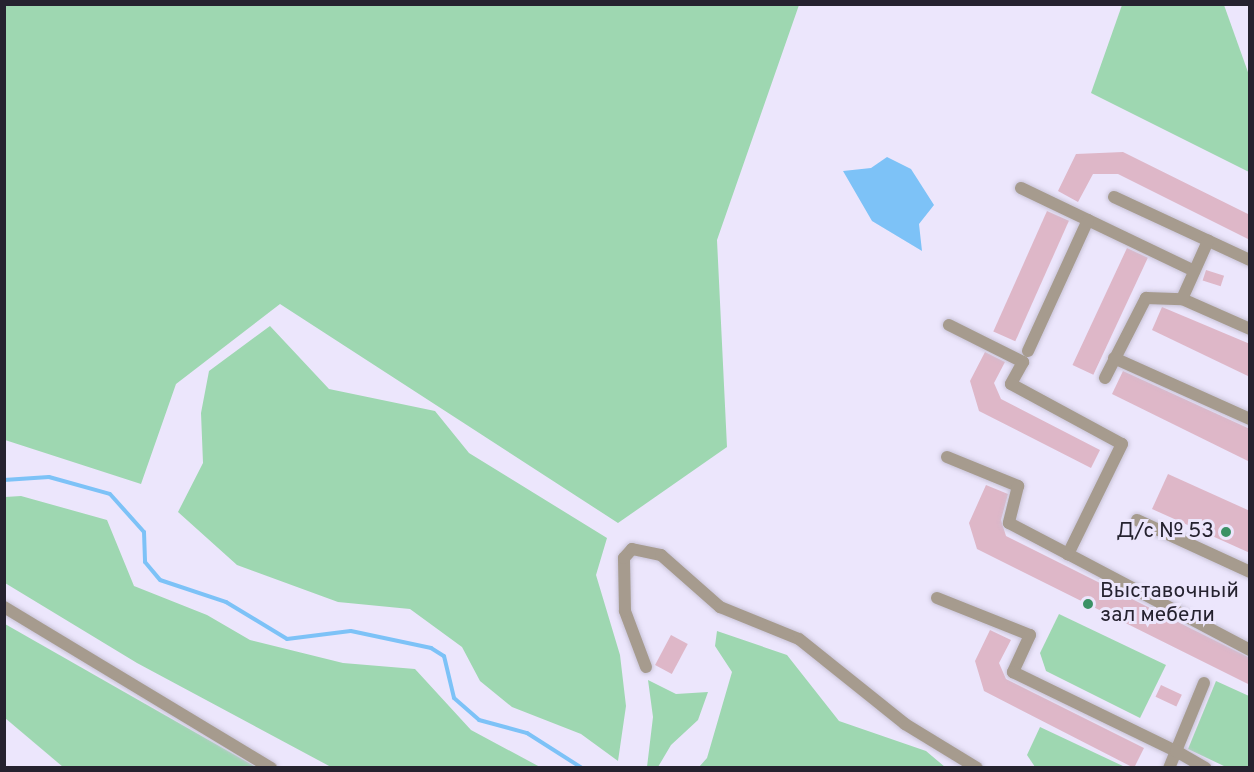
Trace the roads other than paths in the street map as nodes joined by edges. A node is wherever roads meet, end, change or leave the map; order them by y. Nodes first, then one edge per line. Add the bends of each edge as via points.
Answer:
1 (1021, 188) dead end
2 (1114, 197) dead end
3 (1088, 220) junction
4 (1208, 241) junction
5 (1250, 260) edge
6 (1194, 272) junction
7 (1182, 299) junction
8 (949, 325) dead end
9 (1250, 329) edge
10 (1028, 351) dead end
11 (1114, 358) junction
12 (1106, 378) dead end
13 (1250, 419) edge
14 (947, 457) dead end
15 (1137, 520) dead end
16 (1068, 554) junction
17 (1250, 572) edge
18 (937, 598) dead end
19 (4, 607) edge
20 (1250, 650) edge
21 (646, 667) dead end
22 (1204, 683) dead end
23 (1176, 751) junction
24 (271, 768) edge
25 (976, 768) edge
26 (1169, 768) edge
27 (1206, 768) edge

1 - 3 street
2 - 4 street
3 - 6 street
3 - 10 street
4 - 5 street
4 - 6 street
6 - 7 street
7 - 9 street
7 - 11 street via 1146,298
8 - 16 street via 1023,362 1011,384 1122,444
11 - 12 street
11 - 13 street
14 - 16 street via 1018,486 1009,523
15 - 17 street
16 - 20 street
18 - 23 street via 1030,635 1012,672
19 - 24 street
21 - 25 street via 625,611 624,558 632,549 661,555 720,607 799,639 905,724
22 - 23 street
23 - 26 street
23 - 27 street

